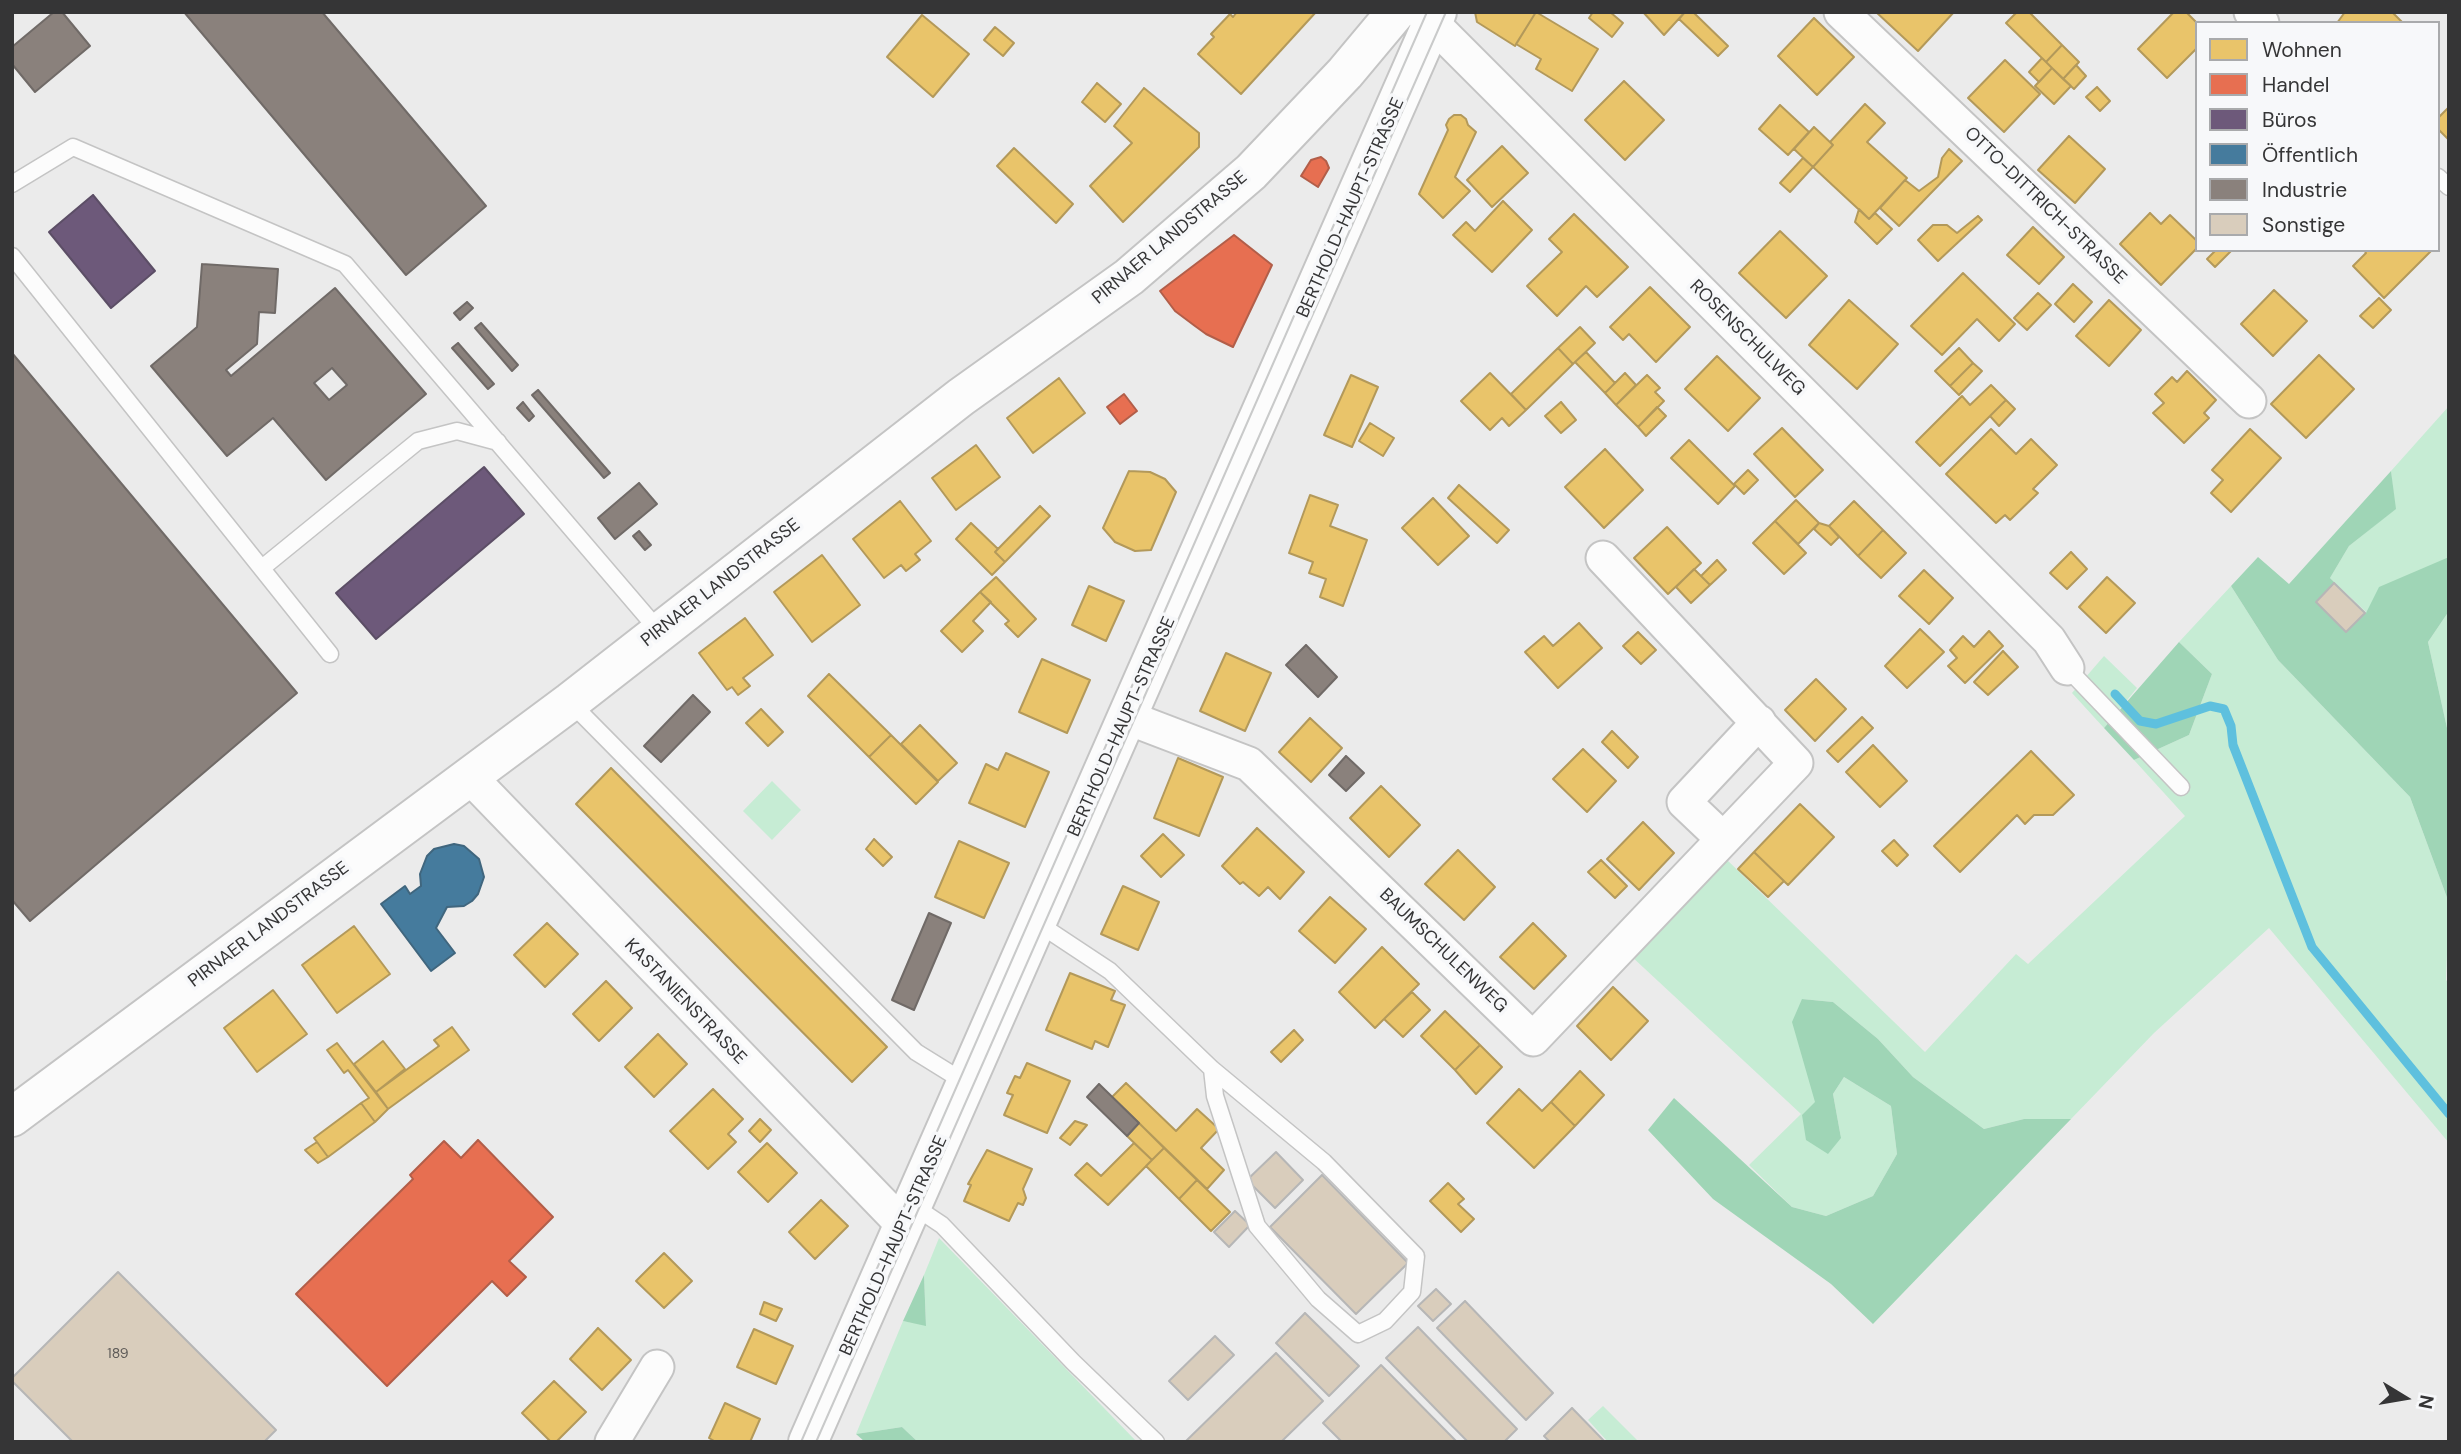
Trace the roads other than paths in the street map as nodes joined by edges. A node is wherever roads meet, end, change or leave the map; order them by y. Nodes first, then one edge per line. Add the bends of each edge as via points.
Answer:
1 (1841, 12) edge
2 (1421, 15) edge
3 (12, 184) edge
4 (12, 256) edge
5 (2249, 401) dead end
6 (498, 442) junction
7 (1603, 558) dead end
8 (262, 568) junction
9 (659, 631) junction
10 (330, 654) dead end
11 (2067, 668) joint
12 (570, 702) junction
13 (1126, 717) junction
14 (1759, 722) junction
15 (469, 776) junction
16 (2181, 787) dead end
17 (1724, 839) junction
18 (1036, 922) junction
19 (1212, 1069) junction
20 (966, 1083) junction
21 (12, 1117) edge
22 (908, 1215) junction
23 (657, 1367) dead end
24 (612, 1442) edge
25 (808, 1442) edge
26 (1156, 1442) edge

1 - 5 street, OTTO-DITTRICH-STRASSE
2 - 9 street, PIRNAER LANDSTRASSE via 1345,73 1251,172 1129,277 961,397
2 - 11 street, ROSENSCHULWEG via 2049,640
2 - 13 street, BERTHOLD-HAUPT-STRASSE
3 - 6 lane via 73,147 345,264
4 - 8 lane
6 - 8 lane via 457,431 418,441
6 - 9 lane
7 - 14 street, BAUMSCHULENWEG
8 - 10 lane
9 - 12 street, PIRNAER LANDSTRASSE
11 - 16 lane
12 - 15 street, PIRNAER LANDSTRASSE
12 - 20 lane via 916,1052
13 - 17 street, BAUMSCHULENWEG via 1249,764 1533,1038
13 - 18 street, BERTHOLD-HAUPT-STRASSE
14 - 17 street, BAUMSCHULENWEG via 1796,763
14 - 17 street via 1684,802
15 - 21 street, PIRNAER LANDSTRASSE
15 - 22 street, KASTANIENSTRASSE
18 - 19 lane via 1110,971
18 - 20 street, BERTHOLD-HAUPT-STRASSE
19 - 19 lane via 1215,1096 1256,1226 1318,1299 1358,1334 1385,1321 1412,1292 1416,1256 1324,1162
20 - 22 street, BERTHOLD-HAUPT-STRASSE
22 - 25 street, BERTHOLD-HAUPT-STRASSE
22 - 26 lane via 942,1225
23 - 24 street

